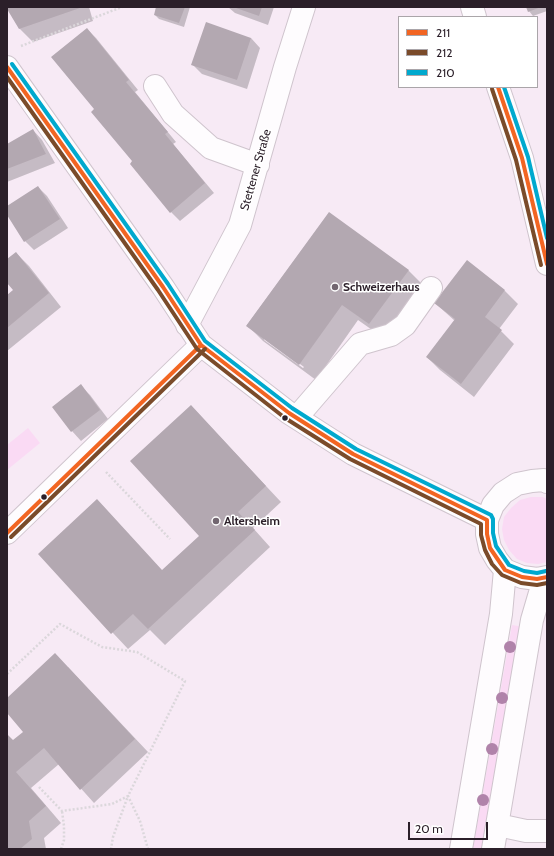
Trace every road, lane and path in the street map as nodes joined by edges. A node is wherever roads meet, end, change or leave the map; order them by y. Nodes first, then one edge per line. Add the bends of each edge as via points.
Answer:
1 (122, 7) edge
2 (304, 7) edge
3 (11, 58) edge
4 (155, 86) dead end
5 (498, 88) edge
6 (258, 165) junction
7 (547, 264) edge
8 (431, 288) dead end
9 (187, 325) junction
10 (201, 345) junction
11 (296, 417) junction
12 (89, 454) junction
13 (546, 476) edge
14 (487, 520) junction
15 (7, 533) edge
16 (170, 540) dead end
17 (505, 570) junction
18 (547, 578) edge
19 (7, 674) edge
20 (39, 787) dead end
21 (128, 796) junction
22 (62, 811) junction
23 (498, 825) junction
24 (547, 831) edge
25 (61, 849) edge
26 (111, 849) edge
27 (148, 849) edge
28 (461, 849) edge
29 (493, 849) edge

1 - 3 path
2 - 6 street, Stettener Straße
3 - 9 street
4 - 6 street via 173,114 211,148
5 - 7 street via 522,158
6 - 9 street, Stettener Straße via 240,225
8 - 11 street via 405,325 391,335 360,344
9 - 10 street
10 - 11 street
10 - 12 street
11 - 14 street via 353,454
12 - 15 street
12 - 16 path
13 - 14 street via 517,484 503,493 493,505
14 - 17 street via 486,534 490,548
17 - 18 street via 522,577
17 - 28 street via 501,614
18 - 23 street via 542,586 532,620
19 - 21 path via 60,624 102,647 137,652 184,681
20 - 22 path
21 - 22 path via 112,804
21 - 26 path via 113,836
21 - 27 path via 140,821
22 - 25 path via 64,840
23 - 24 street via 526,831
23 - 29 street

